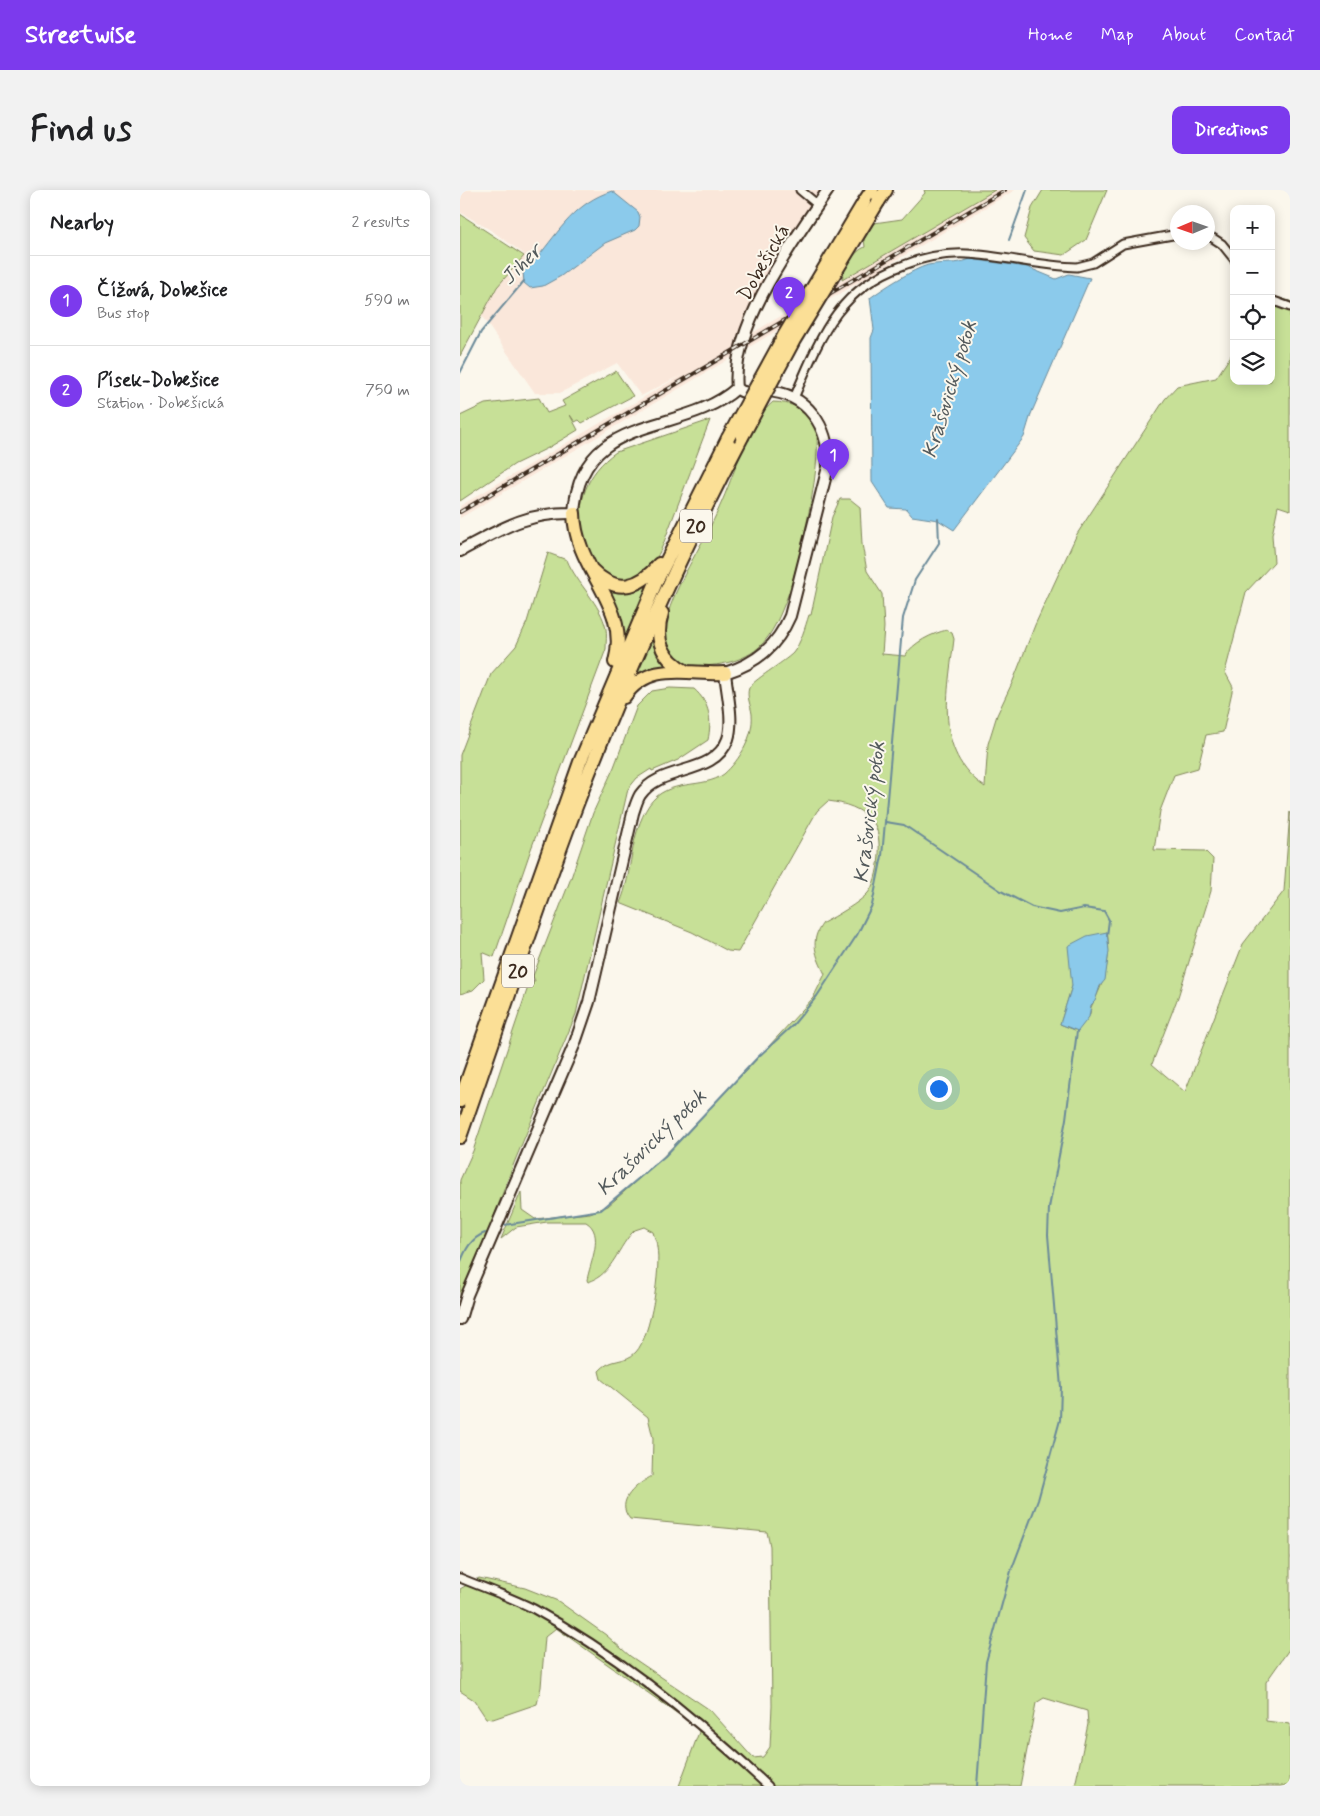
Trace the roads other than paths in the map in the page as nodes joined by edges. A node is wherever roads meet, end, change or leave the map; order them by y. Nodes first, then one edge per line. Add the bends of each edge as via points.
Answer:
1 (800, 190) edge
2 (828, 190) edge
3 (872, 190) edge
4 (886, 190) edge
5 (818, 205) junction
6 (1170, 235) edge
7 (1215, 240) edge
8 (1230, 254) edge
9 (1275, 301) edge
10 (1290, 307) edge
11 (737, 388) junction
12 (794, 398) junction
13 (574, 513) junction
14 (673, 546) junction
15 (460, 551) edge
16 (586, 562) junction
17 (670, 582) junction
18 (688, 672) junction
19 (725, 673) junction
20 (604, 703) junction
21 (612, 716) junction
22 (460, 1101) edge
23 (460, 1137) edge
24 (460, 1319) edge
25 (460, 1578) edge
26 (768, 1786) edge

1 - 5 street
2 - 5 street, Dobešická
3 - 14 highway, 20, bridge via 785,334
4 - 17 highway, 20, bridge via 794,340
5 - 11 street, Dobešická via 756,306 738,364
6 - 12 street via 1123,244 1093,263 1077,266 941,254 894,268 855,291 842,305 817,344
7 - 8 street
9 - 10 street
11 - 12 street via 745,393 773,392
11 - 13 street via 717,403 647,425 612,442 593,460 584,475
12 - 19 street via 815,415 826,437 829,452 824,483 790,616 782,634 757,660 744,668
13 - 15 street via 526,518
13 - 16 highway via 576,537
14 - 16 highway via 650,575 631,585 610,583
14 - 20 highway, 20
16 - 20 highway via 611,608 620,634
17 - 18 highway via 658,625 659,642 670,661
17 - 21 highway, 20
18 - 19 highway
18 - 21 highway via 665,672 642,678 631,686
19 - 24 street via 730,725 722,749 711,760 656,781 639,796 583,1018 467,1295
20 - 22 highway, 20
21 - 23 highway, 20
25 - 26 street via 533,1608 594,1645 691,1715

